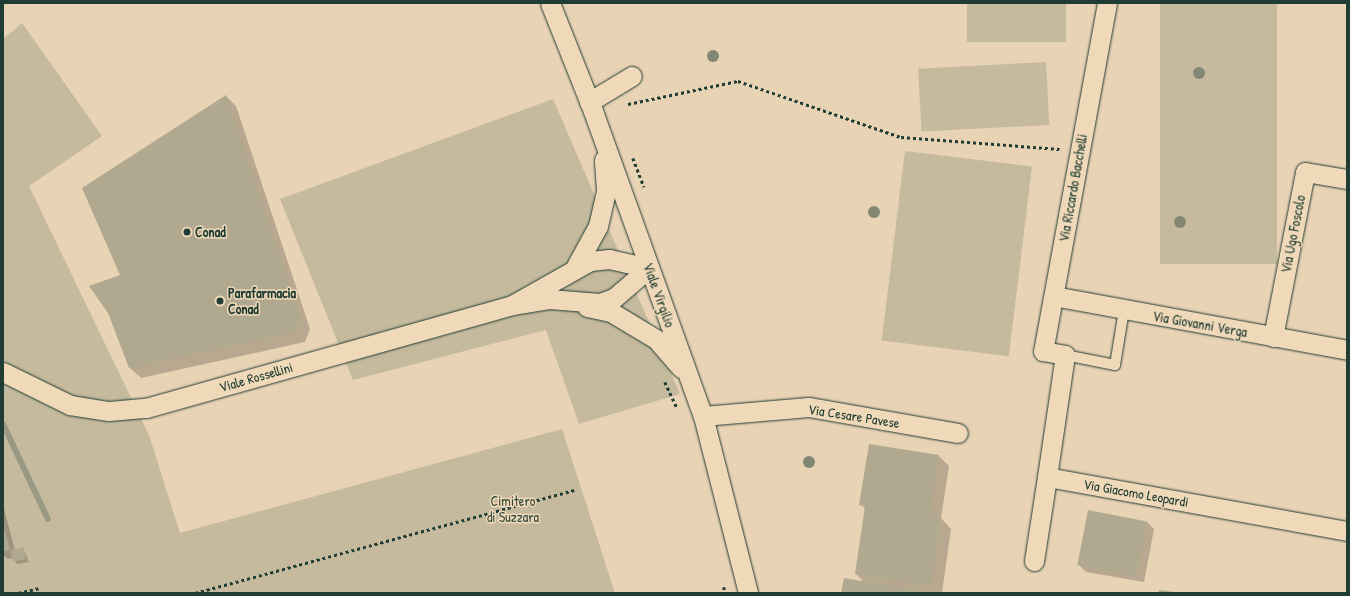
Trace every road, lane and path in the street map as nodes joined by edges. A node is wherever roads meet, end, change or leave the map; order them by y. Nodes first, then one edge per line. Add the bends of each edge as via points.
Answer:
1 (550, 3) edge
2 (1107, 3) edge
3 (632, 76) dead end
4 (591, 106) junction
5 (603, 138) junction
6 (1079, 151) junction
7 (1347, 179) edge
8 (650, 268) junction
9 (573, 270) junction
10 (1054, 296) junction
11 (576, 304) junction
12 (512, 305) junction
13 (1124, 310) junction
14 (1273, 337) junction
15 (1347, 350) edge
16 (1065, 355) junction
17 (3, 372) edge
18 (688, 378) junction
19 (702, 416) junction
20 (958, 433) dead end
21 (1047, 477) junction
22 (574, 490) dead end
23 (1347, 531) edge
24 (1034, 561) dead end
25 (39, 588) dead end
26 (18, 593) edge
27 (195, 593) edge
28 (748, 593) edge

1 - 4 street, Viale Virgilio
2 - 6 street, Via Riccardo Bacchelli
3 - 4 street
4 - 5 street, Viale Virgilio
4 - 6 path via 738,81 901,137
5 - 8 street, Viale Virgilio
5 - 9 street via 606,190 598,226
6 - 10 street, Via Riccardo Bacchelli
7 - 14 street, Via Ugo Foscolo via 1305,172
8 - 9 street via 608,259 590,261
8 - 11 street via 614,298 600,303
8 - 18 street, Viale Virgilio
9 - 12 street
10 - 13 street, Via Giovanni Verga
10 - 16 street, Via Riccardo Bacchelli via 1043,351
11 - 12 street via 549,299
11 - 18 street via 611,312 656,338
12 - 17 street, Viale Rossellini via 146,408 109,411 70,405
13 - 14 street, Via Giovanni Verga
13 - 16 lane via 1115,364
14 - 15 street, Via Giovanni Verga
16 - 21 street
18 - 19 street, Viale Virgilio
19 - 20 street, Via Cesare Pavese via 809,408
19 - 28 street, Viale Virgilio
21 - 23 street, Via Giacomo Leopardi
21 - 24 street
22 - 27 path
25 - 26 path

